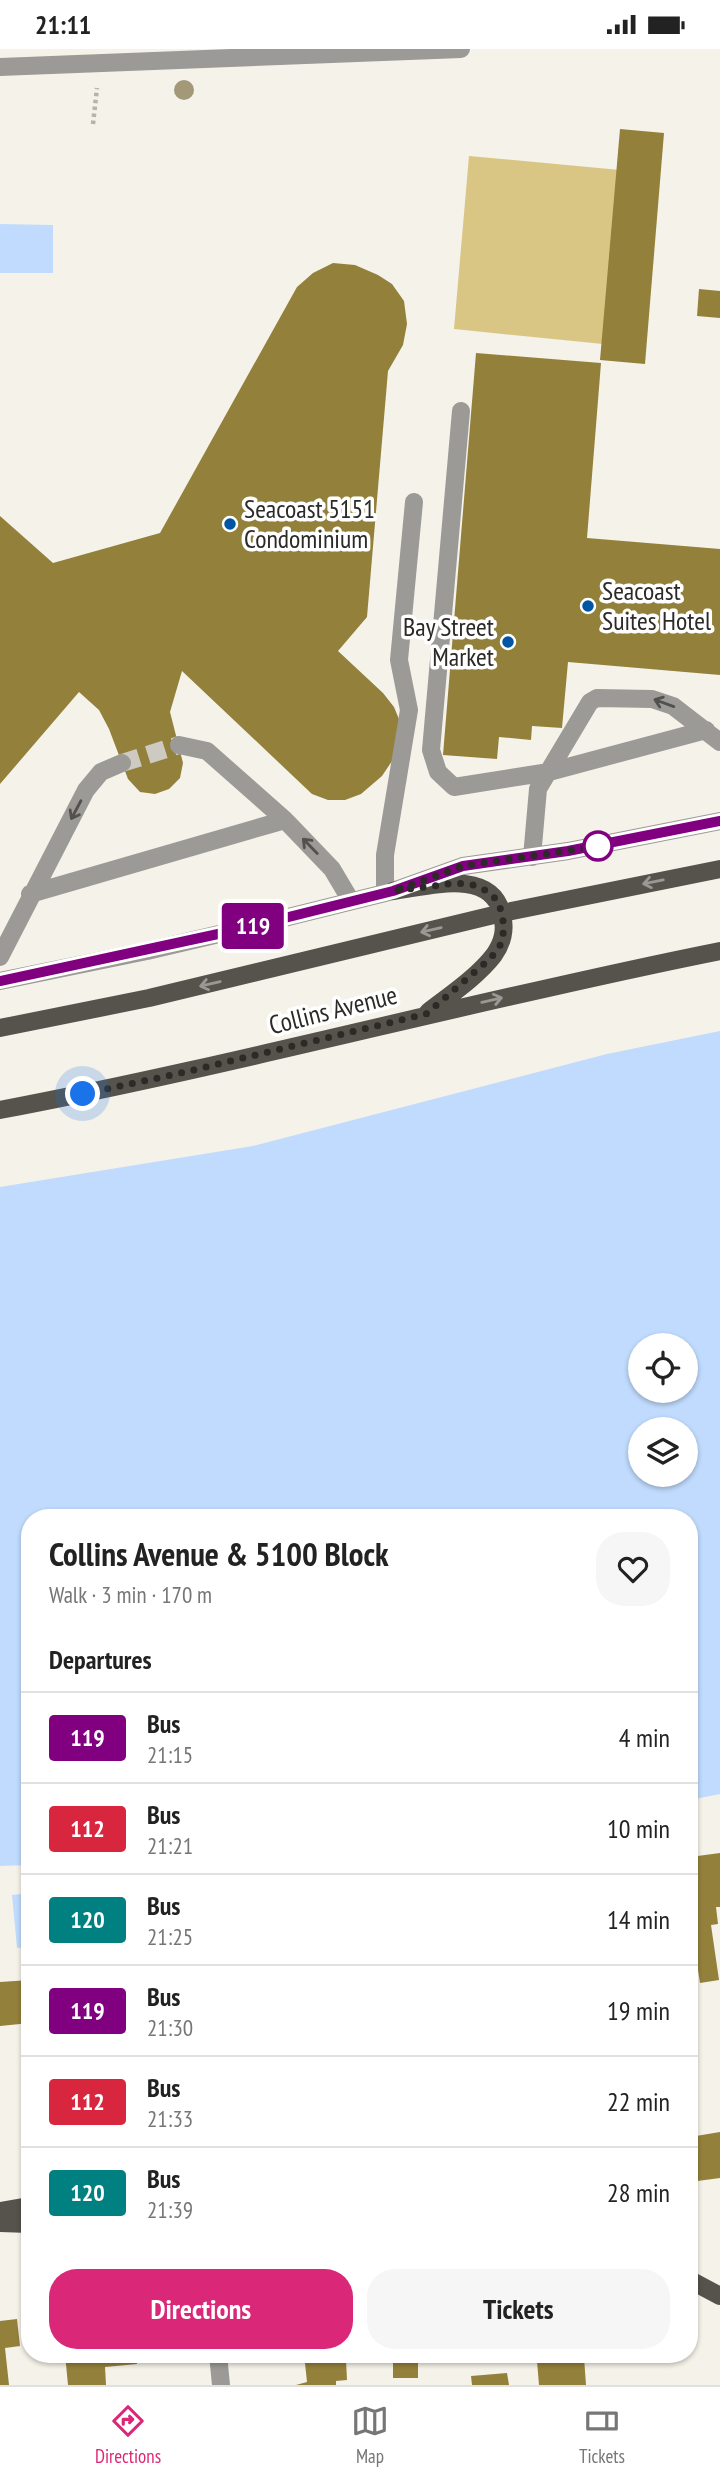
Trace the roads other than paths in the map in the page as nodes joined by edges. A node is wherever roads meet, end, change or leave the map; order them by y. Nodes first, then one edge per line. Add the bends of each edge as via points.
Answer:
1 (461, 49) edge
2 (0, 67) edge
3 (461, 411) dead end
4 (414, 502) dead end
5 (713, 736) edge
6 (179, 745) tunnel mouth
7 (121, 763) tunnel mouth
8 (549, 772) junction
9 (285, 820) junction
10 (720, 821) edge
11 (531, 857) junction
12 (720, 869) edge
13 (389, 891) junction
14 (30, 894) junction
15 (351, 901) junction
16 (502, 913) junction
17 (720, 951) edge
18 (0, 957) edge
19 (0, 981) edge
20 (426, 1014) junction
21 (0, 1028) edge
22 (0, 1110) edge
23 (21, 2208) edge
24 (0, 2211) edge
25 (0, 2223) edge
26 (21, 2224) edge
27 (698, 2284) edge
28 (720, 2296) edge
29 (219, 2363) edge
30 (222, 2385) edge

1 - 2 street
3 - 8 street via 431,750 438,772 454,787
4 - 13 street via 399,660 409,710 385,855
5 - 8 street
5 -> 8 street via 673,706 652,699 597,698 590,702
6 - 9 street via 207,751
7 -> 14 street via 102,772 86,790
8 - 11 street via 538,789
9 - 14 street
15 -> 9 street via 332,869
10 - 11 street
11 - 13 street via 463,866
12 -> 16 main road, Collins Avenue
13 - 15 street
13 - 16 main road via 473,885 497,900
14 - 18 street
15 - 19 street
16 - 20 main road via 503,937 491,958
16 -> 21 main road, Collins Avenue via 149,998
20 -> 17 main road, Collins Avenue
20 - 22 main road, Collins Avenue via 181,1073
23 - 24 main road
25 - 26 main road
27 - 28 main road
29 - 30 street

